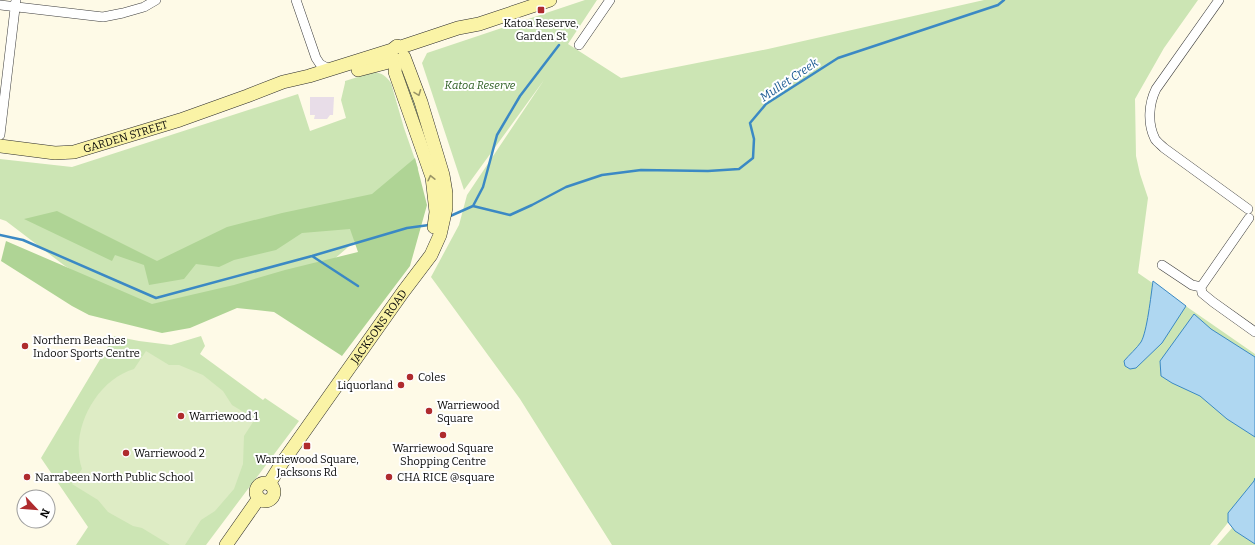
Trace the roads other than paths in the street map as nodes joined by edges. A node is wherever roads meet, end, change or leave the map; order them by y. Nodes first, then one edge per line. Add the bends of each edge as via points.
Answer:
1 (156, 0) edge
2 (296, 0) edge
3 (550, 0) edge
4 (610, 0) edge
5 (1219, 0) edge
6 (16, 4) edge
7 (0, 5) edge
8 (579, 45) dead end
9 (316, 58) junction
10 (396, 58) junction
11 (329, 69) junction
12 (309, 76) junction
13 (247, 96) junction
14 (0, 135) edge
15 (0, 146) edge
16 (441, 210) junction
17 (1252, 213) edge
18 (1162, 265) dead end
19 (1201, 287) junction
20 (1255, 332) edge
21 (226, 545) edge

1 - 6 street via 144,7 103,17
2 - 9 street
3 - 10 street, GARDEN STREET via 479,24 460,36
4 - 8 street
5 - 17 street via 1156,88 1151,98 1150,127 1156,140 1164,148
6 - 7 street
6 - 14 street
9 - 11 street
9 - 12 street
10 - 11 street, GARDEN STREET
10 - 13 street, GARDEN STREET via 308,85
16 -> 10 street, JACKSONS ROAD
10 -> 16 street, JACKSONS ROAD via 423,109 443,174 446,193
11 - 12 street, GARDEN STREET
12 - 13 street, GARDEN STREET via 283,82
13 - 15 street, GARDEN STREET via 180,120 74,152 48,152
16 - 21 street, JACKSONS ROAD via 435,224 436,235 421,268 269,484 262,484 257,488 259,498
17 - 19 street
18 - 19 street via 1192,285
19 - 20 street via 1202,293

